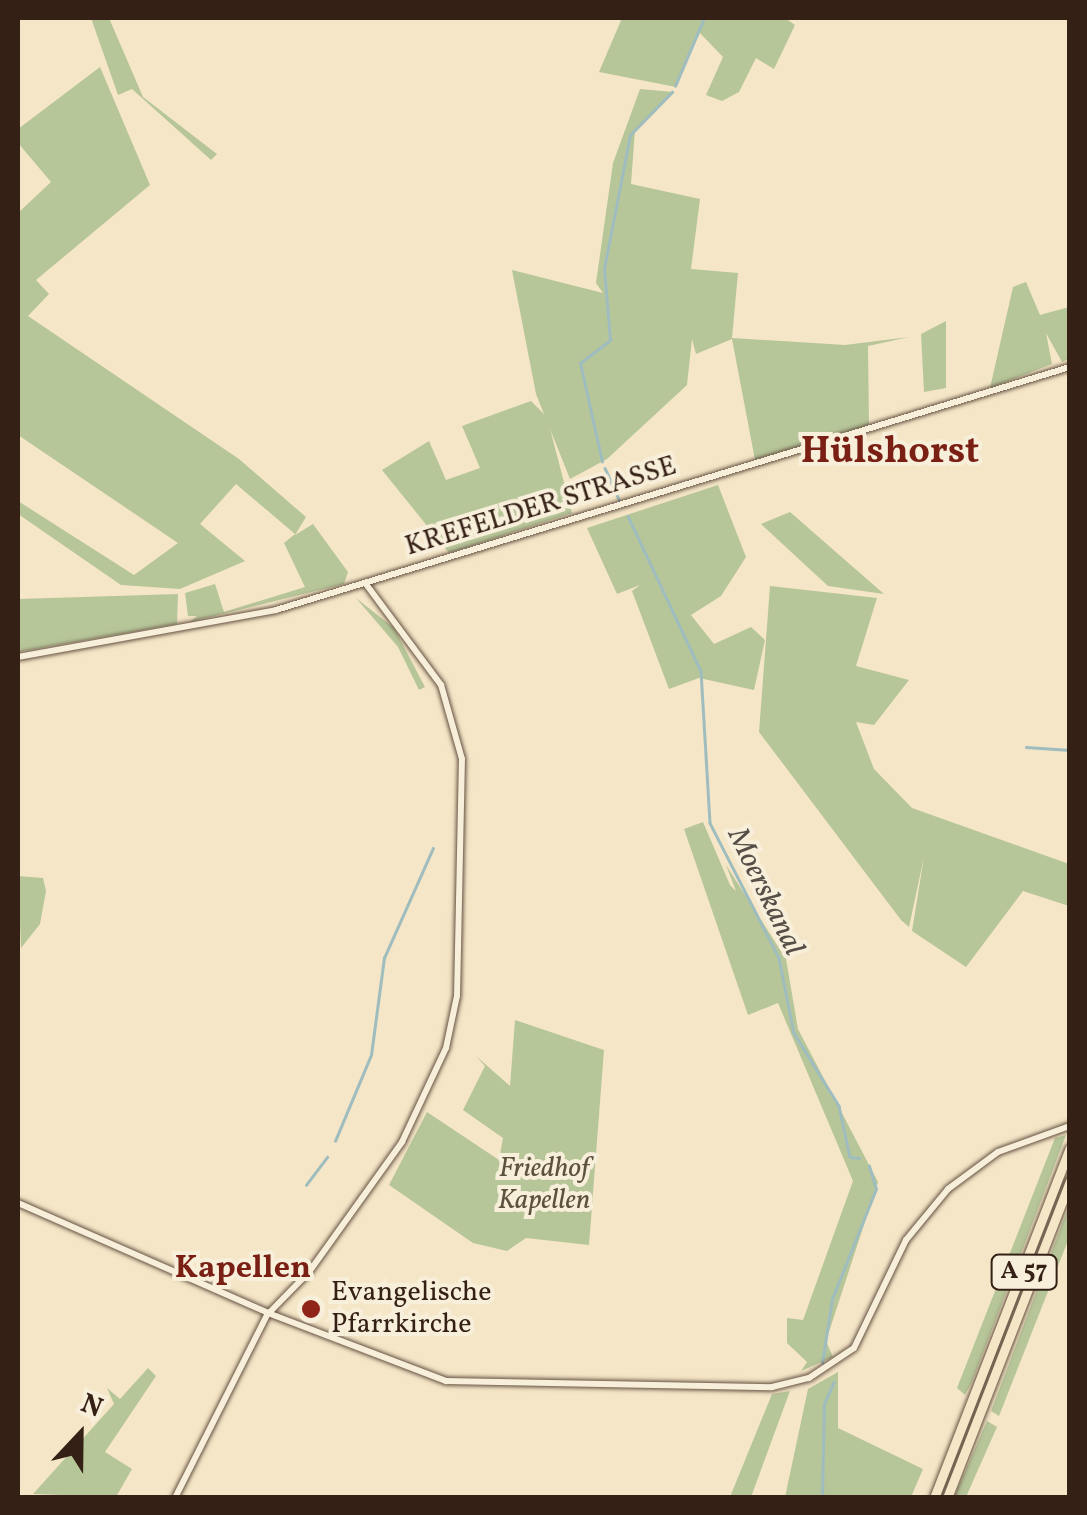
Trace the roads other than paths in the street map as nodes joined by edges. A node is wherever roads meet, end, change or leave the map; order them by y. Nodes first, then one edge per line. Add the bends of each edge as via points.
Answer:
1 (1070, 367) edge
2 (366, 584) junction
3 (18, 658) edge
4 (1070, 1126) edge
5 (1070, 1148) edge
6 (1070, 1181) edge
7 (18, 1202) edge
8 (268, 1314) junction
9 (981, 1399) junction
10 (973, 1417) junction
11 (175, 1498) edge
12 (934, 1498) edge
13 (947, 1498) edge

1 - 2 street, KREFELDER STRASSE
2 - 3 street, KREFELDER STRASSE
2 - 8 street via 441,685 462,759 457,996 446,1048 402,1142 310,1272
4 - 8 street via 998,1152 948,1188 906,1240 854,1348 809,1378 772,1387 446,1382
5 - 9 highway, A 57
6 - 9 highway, A 57
7 - 8 street
8 - 11 street
9 - 10 highway, A 57
10 - 12 highway, A 57
10 - 13 highway, A 57

